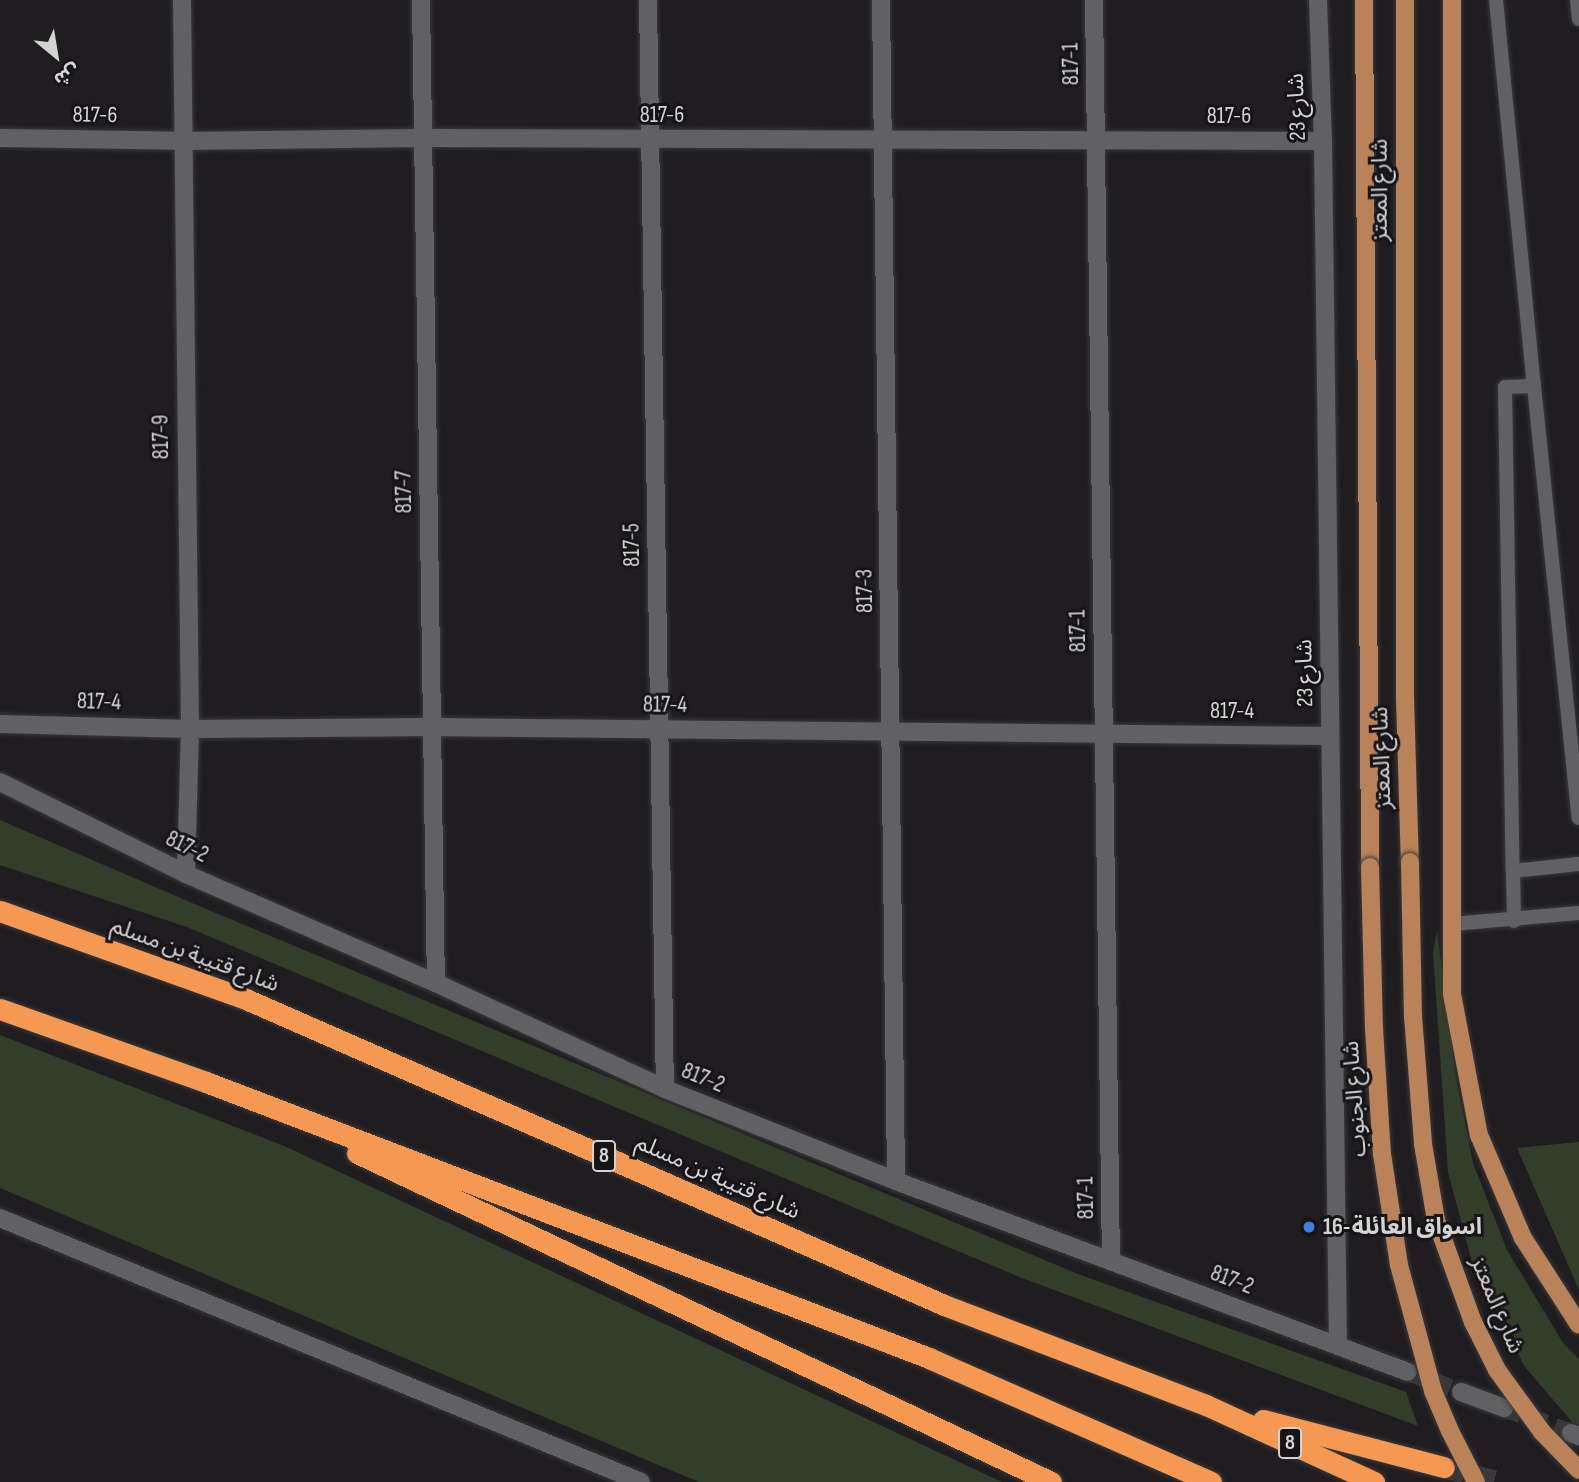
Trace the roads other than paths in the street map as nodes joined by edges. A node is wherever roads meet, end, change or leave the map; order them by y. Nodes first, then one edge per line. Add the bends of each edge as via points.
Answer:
1 (182, 0) edge
2 (421, 0) edge
3 (648, 0) edge
4 (881, 0) edge
5 (1094, 0) edge
6 (1318, 0) edge
7 (1364, 0) edge
8 (1405, 0) edge
9 (1452, 0) edge
10 (1496, 0) edge
11 (1577, 0) edge
12 (1579, 19) edge
13 (0, 138) edge
14 (423, 138) junction
15 (650, 139) junction
16 (883, 140) junction
17 (182, 141) junction
18 (1096, 141) junction
19 (1323, 141) junction
20 (1534, 386) junction
21 (1367, 697) joint
22 (0, 724) edge
23 (432, 727) junction
24 (190, 729) junction
25 (660, 730) junction
26 (891, 732) junction
27 (1104, 734) junction
28 (1330, 736) junction
29 (0, 782) edge
30 (1579, 818) edge
31 (1579, 864) edge
32 (1513, 871) junction
33 (186, 874) junction
34 (0, 911) edge
35 (1579, 913) edge
36 (1514, 921) junction
37 (1452, 924) junction
38 (436, 983) junction
39 (0, 1009) edge
40 (206, 1082) junction
41 (665, 1089) junction
42 (896, 1181) junction
43 (0, 1218) edge
44 (1111, 1261) junction
45 (1579, 1325) edge
46 (1338, 1346) junction
47 (1408, 1372) tunnel mouth
48 (1461, 1392) tunnel mouth
49 (1206, 1405) junction
50 (1504, 1408) tunnel mouth
51 (1444, 1467) tunnel mouth
52 (1579, 1470) edge
53 (641, 1482) edge
54 (1051, 1482) edge
55 (1211, 1482) edge
56 (1374, 1482) edge
57 (1476, 1482) edge

1 - 17 street, 817-9
2 - 14 street, 817-7
3 - 15 street, 817-5
4 - 16 street, 817-3
5 - 18 street, 817-1
6 - 19 street, شارع 23
7 - 21 main road, شارع المعتز
8 - 52 main road, شارع المعتز, bridge via 1405,698 1413,1016 1423,1144 1436,1220 1473,1322 1497,1370 1542,1432
9 - 37 main road
10 - 20 lane
11 - 12 lane
13 - 17 street, 817-6
14 - 15 street, 817-6
14 - 17 street, 817-6
14 - 23 street, 817-7
15 - 16 street, 817-6
15 - 25 street, 817-5
16 - 18 street, 817-6
16 - 26 street, 817-3
17 - 24 street, 817-9
18 - 19 street, 817-6
18 - 27 street, 817-1
19 - 28 street, شارع 23
20 - 30 lane
20 - 32 lane via 1505,387
21 - 57 main road, شارع الجنوب, bridge via 1374,1028 1382,1154 1399,1265 1419,1347 1450,1431
22 - 24 street, 817-4
23 - 24 street, 817-4
23 - 25 street, 817-4
23 - 38 street, 817-7
24 - 33 street, 817-9
25 - 26 street, 817-4
25 - 41 street, 817-5
26 - 27 street, 817-4
26 - 42 street, 817-3
27 - 28 street, 817-4
27 - 44 street, 817-1
28 - 46 street, شارع 23
29 - 33 street, 817-2
31 - 32 lane
32 - 36 lane
33 - 38 street, 817-2
34 - 49 highway, شارع قتيبة بن مسلم / 8 via 248,1000 944,1305
35 - 36 lane
36 - 37 lane
37 - 45 main road via 1452,994 1479,1135 1523,1238
38 - 41 street, 817-2
39 - 40 highway
40 - 54 highway
40 - 55 highway via 929,1358
41 - 42 street, 817-2
42 - 44 street, 817-2
43 - 53 street
44 - 46 street, 817-2
46 - 47 street, 817-2
48 - 50 street
49 - 51 highway
49 - 56 highway, شارع قتيبة بن مسلم / 8

